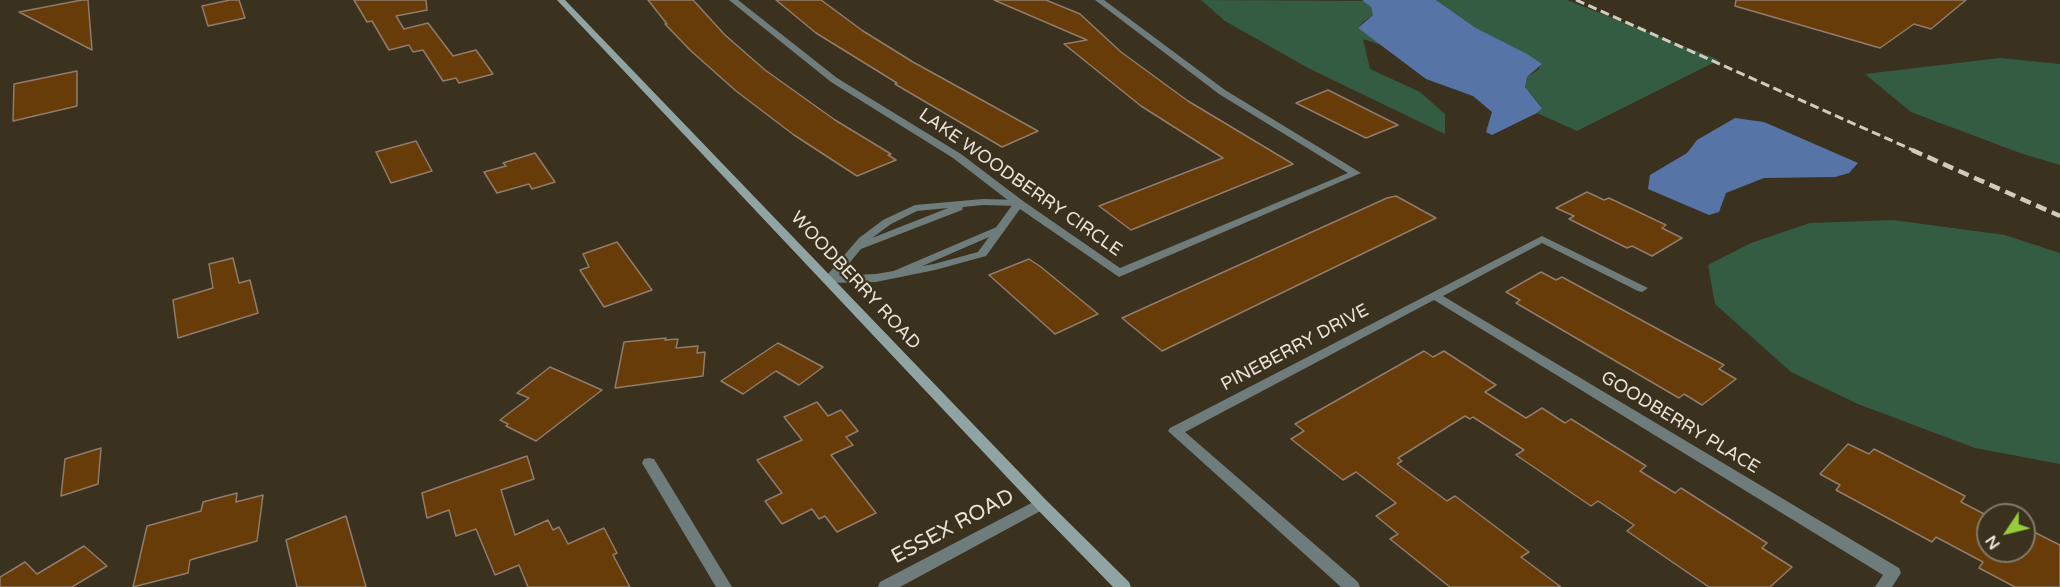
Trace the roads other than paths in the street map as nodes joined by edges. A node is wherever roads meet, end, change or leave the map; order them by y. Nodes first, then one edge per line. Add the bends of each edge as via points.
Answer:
1 (561, 0) edge
2 (734, 0) edge
3 (1099, 0) edge
4 (1018, 203) junction
5 (829, 280) junction
6 (1642, 288) dead end
7 (1434, 295) junction
8 (649, 463) dead end
9 (1041, 504) junction
10 (724, 587) edge
11 (886, 587) edge
12 (1123, 587) edge
13 (1352, 587) edge
14 (1883, 587) edge

1 - 5 street, WOODBERRY ROAD
2 - 4 street, LAKE WOODBERRY CIRCLE via 834,80 957,156
3 - 4 street, LAKE WOODBERRY CIRCLE via 1222,92 1356,173 1119,273
4 - 5 street via 970,203 856,248
4 - 5 street via 982,254 876,278
5 - 9 street, WOODBERRY ROAD
6 - 7 street, PINEBERRY DRIVE via 1542,239
7 - 13 street, PINEBERRY DRIVE via 1175,431
7 - 14 street, GOODBERRY PLACE via 1893,573
8 - 10 street
9 - 11 street, ESSEX ROAD
9 - 12 street, WOODBERRY ROAD

